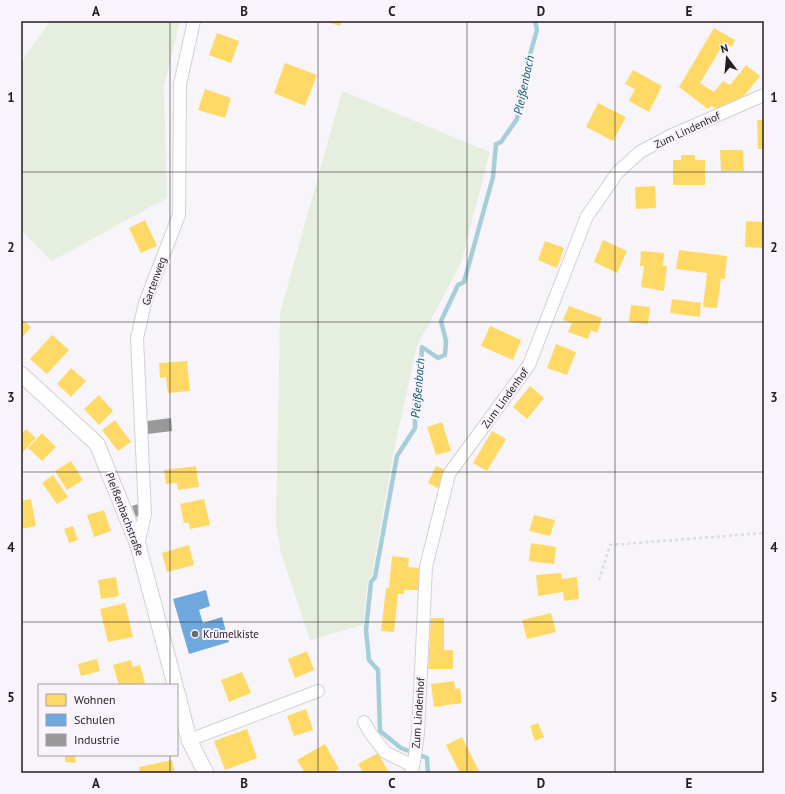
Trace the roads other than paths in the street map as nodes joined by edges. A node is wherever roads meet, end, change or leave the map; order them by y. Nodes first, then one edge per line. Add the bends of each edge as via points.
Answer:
1 (194, 21) edge
2 (764, 95) edge
3 (21, 374) edge
4 (138, 545) junction
5 (175, 684) edge
6 (318, 691) dead end
7 (178, 696) edge
8 (364, 722) dead end
9 (189, 740) junction
10 (413, 767) edge
11 (206, 773) edge

1 - 4 street, Gartenweg via 180,84 180,215 145,303 137,338 145,514
2 - 10 street, Zum Lindenhof via 670,136 640,152 618,172 586,216 529,365 450,474 426,567 418,733
3 - 4 street, Pleißenbachstraße via 97,444
4 - 5 street, Pleißenbachstraße
6 - 9 street
7 - 9 street
8 - 10 street via 385,752
9 - 11 street

